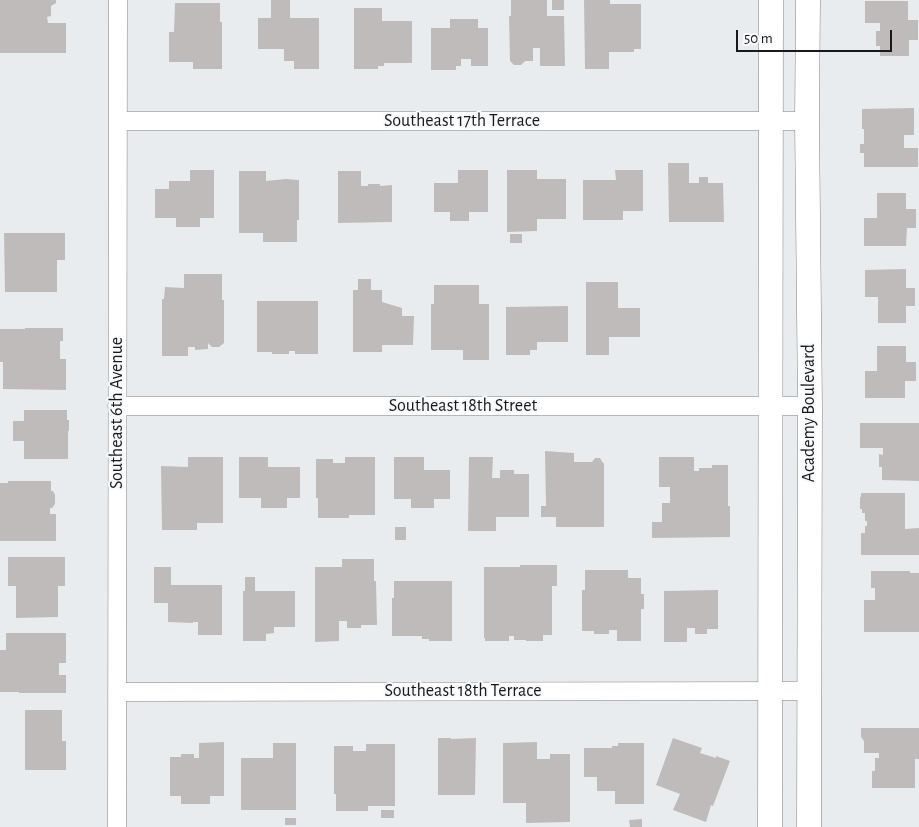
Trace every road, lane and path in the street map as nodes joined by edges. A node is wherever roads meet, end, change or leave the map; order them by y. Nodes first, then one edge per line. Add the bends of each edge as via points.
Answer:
1 (118, 0) edge
2 (771, 0) edge
3 (808, 0) edge
4 (118, 120) junction
5 (771, 121) junction
6 (807, 121) junction
7 (117, 406) junction
8 (771, 406) junction
9 (810, 406) junction
10 (771, 691) junction
11 (810, 691) junction
12 (117, 692) junction
13 (117, 827) edge
14 (770, 827) edge
15 (809, 827) edge

1 - 4 street, Southeast 6th Avenue
2 - 5 street
3 - 6 street, Academy Boulevard
4 - 5 street, Southeast 17th Terrace
4 - 7 street, Southeast 6th Avenue
5 - 6 street, Southeast 17th Terrace
5 - 8 street
6 - 9 street, Academy Boulevard
7 - 8 street, Southeast 18th Street
7 - 12 street, Southeast 6th Avenue
8 - 9 street, Southeast 18th Street
8 - 10 street
9 - 11 street, Academy Boulevard
10 - 11 street, Southeast 18th Terrace
10 - 12 street, Southeast 18th Terrace
10 - 14 street
11 - 15 street, Academy Boulevard
12 - 13 street, Southeast 6th Avenue

